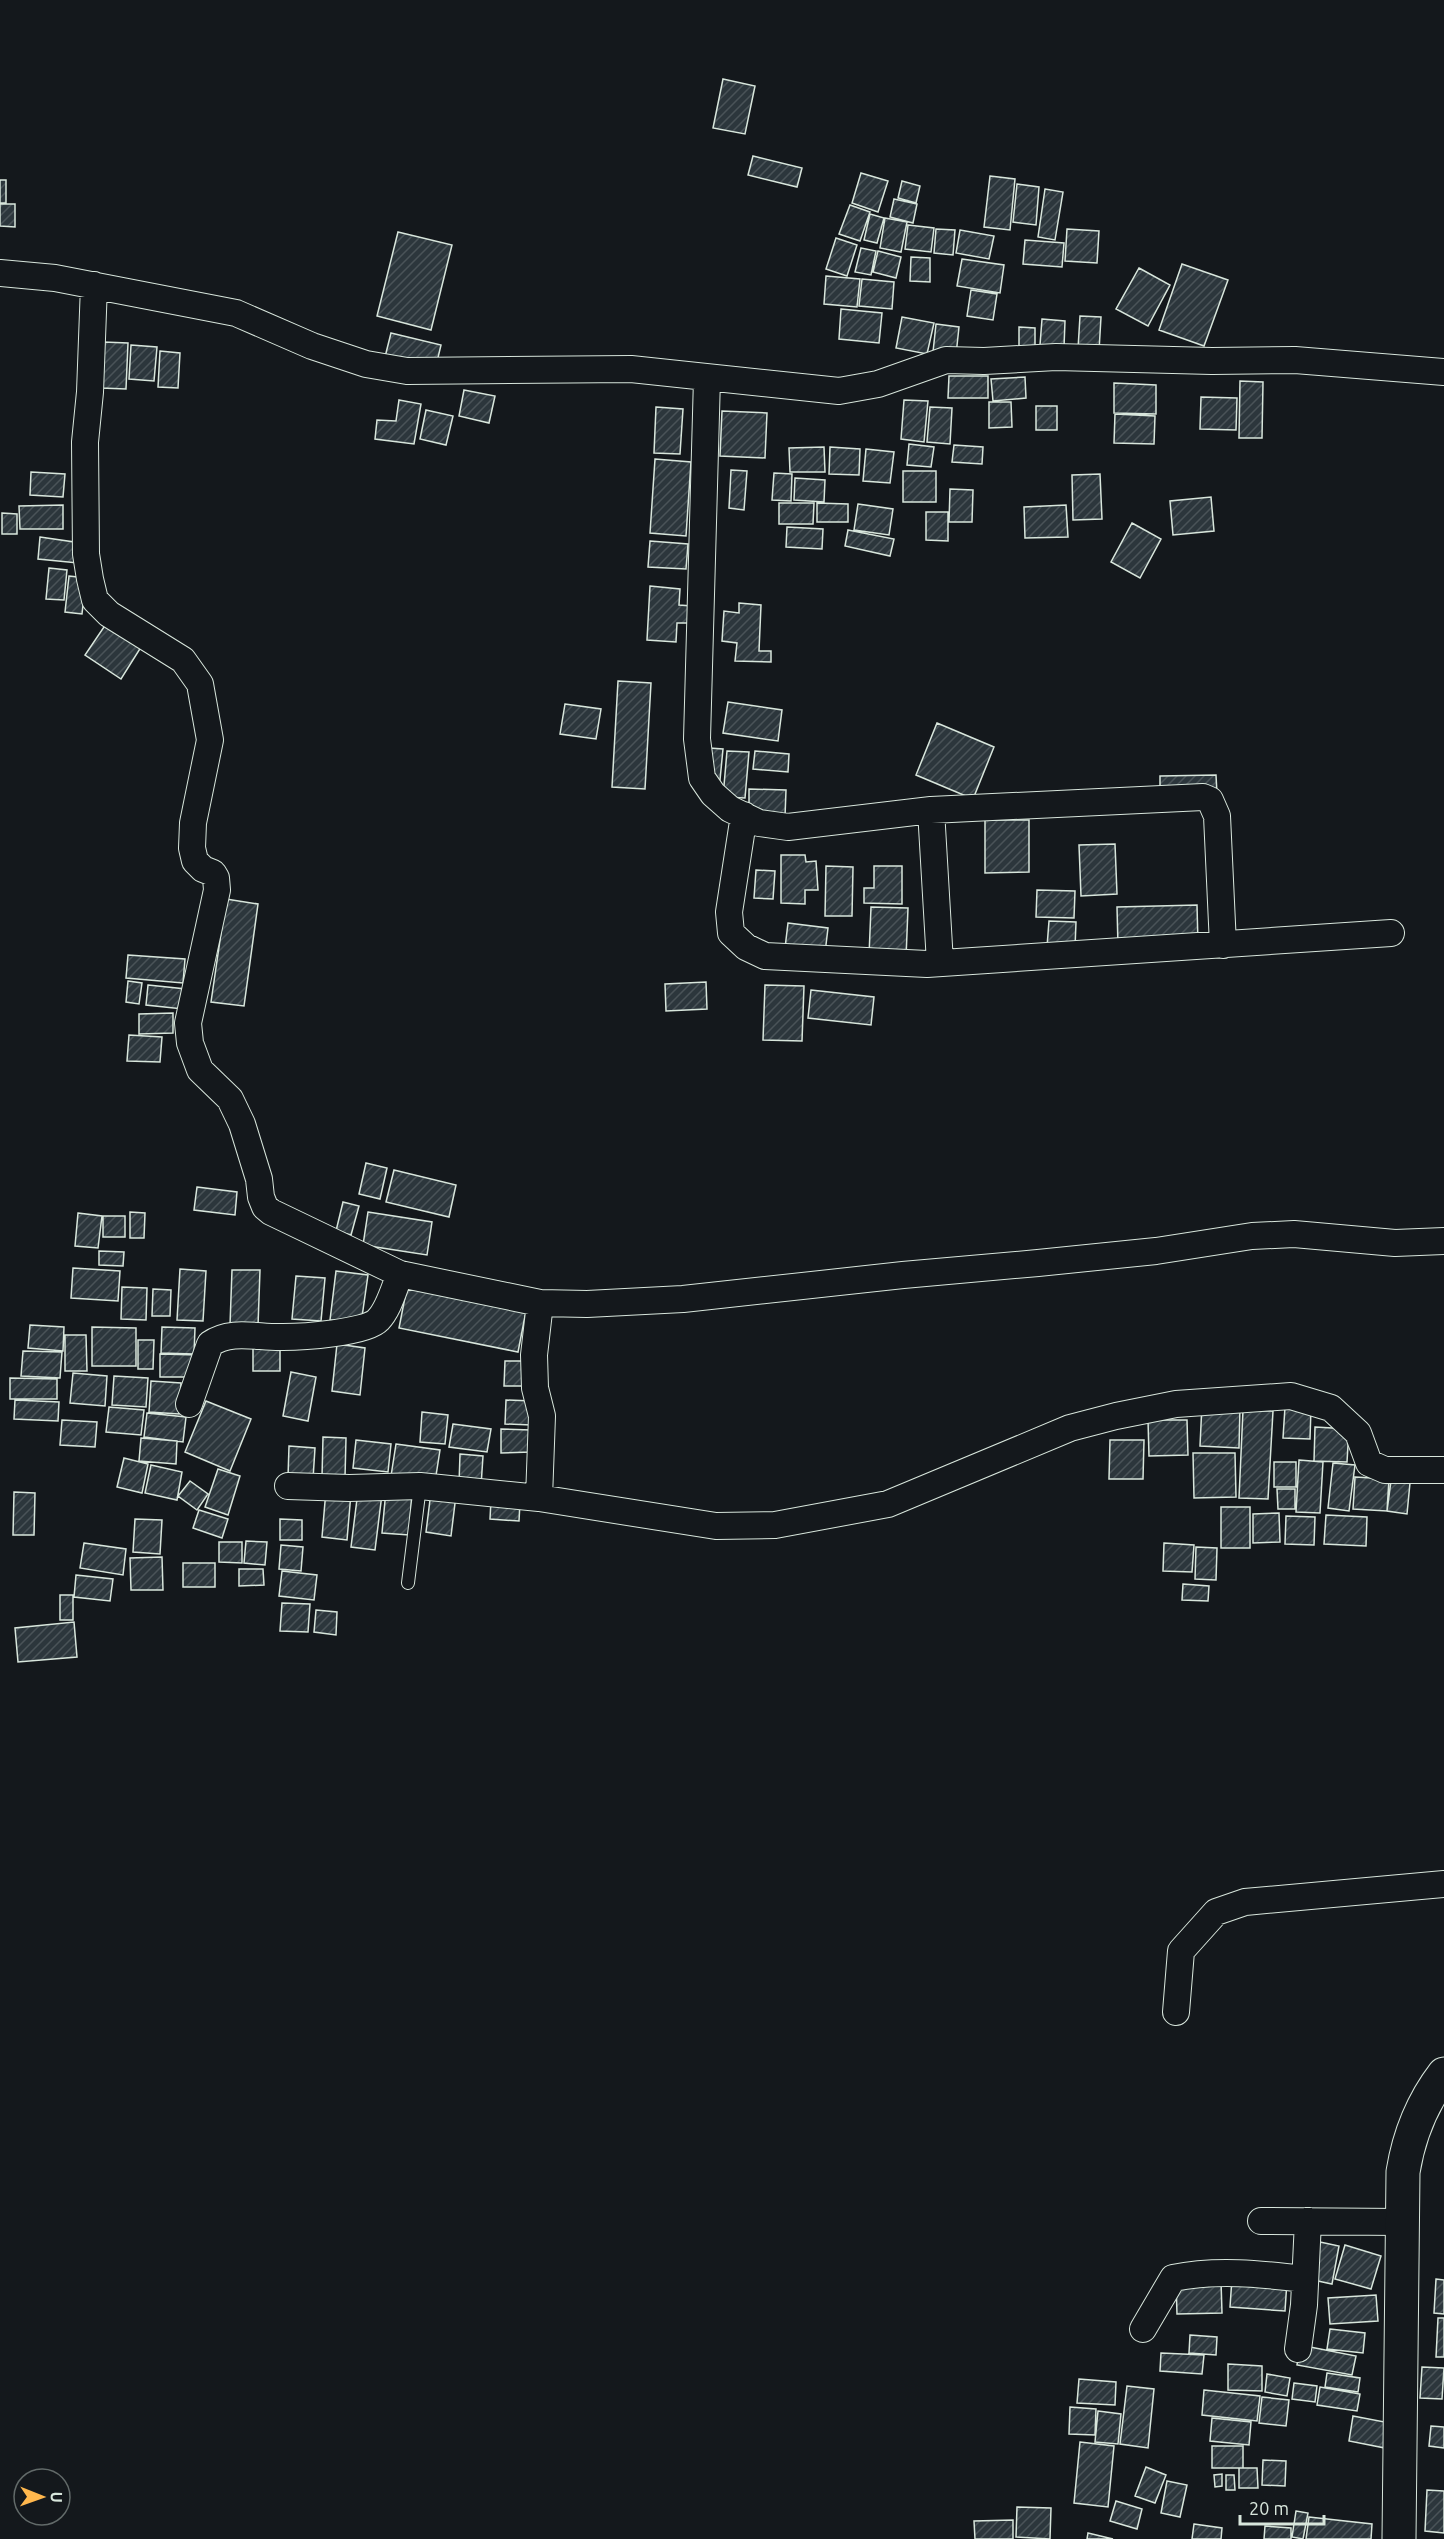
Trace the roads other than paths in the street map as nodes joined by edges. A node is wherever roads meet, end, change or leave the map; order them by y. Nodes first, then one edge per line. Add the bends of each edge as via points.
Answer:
1 (0, 273) edge
2 (94, 285) junction
3 (1444, 372) edge
4 (707, 378) junction
5 (931, 810) junction
6 (744, 815) junction
7 (1391, 933) dead end
8 (1223, 945) junction
9 (940, 963) junction
10 (1444, 1241) edge
11 (399, 1274) junction
12 (540, 1303) junction
13 (189, 1404) dead end
14 (1444, 1470) edge
15 (288, 1486) dead end
16 (420, 1486) junction
17 (539, 1498) junction
18 (408, 1583) dead end
19 (1444, 1884) edge
20 (1176, 2012) dead end
21 (1444, 2074) edge
22 (1261, 2221) dead end
23 (1308, 2221) junction
24 (1401, 2222) junction
25 (1305, 2279) junction
26 (1143, 2329) dead end
27 (1298, 2349) dead end
28 (1399, 2539) edge

1 - 2 street
2 - 4 street via 236,313 333,353 407,371 631,369
2 - 11 street via 85,442 86,554 95,600 109,614 183,660 196,675 210,740 193,823 192,848 195,861 216,878 217,890 188,1023 193,1056 200,1070 230,1099 242,1124 265,1207
3 - 4 street via 1295,360 1056,357 946,360 878,384 839,391
4 - 6 street via 698,761 702,778 713,794
5 - 6 street via 788,827 759,823
5 - 8 street via 1203,796 1210,800 1217,816
5 - 9 street
6 - 9 street via 729,912 731,933 737,941 765,956
7 - 8 street
8 - 9 street
10 - 12 street via 1395,1243 1294,1234 1252,1236 1132,1253 683,1299
11 - 12 street
11 - 13 street via 385,1312 371,1326 284,1337 228,1335 216,1339 210,1344
12 - 17 street via 534,1355 535,1388 542,1416
14 - 17 street via 1384,1470 1369,1463 1358,1433 1331,1408 1291,1396 1176,1404 1116,1416 1070,1428 888,1504 775,1525 716,1526
15 - 16 street
16 - 17 street
16 - 18 lane
19 - 20 street via 1245,1902 1216,1912 1182,1952
21 - 24 street via 1410,2135 1403,2172
22 - 23 street
23 - 24 street
23 - 25 street
24 - 28 street
25 - 26 street via 1199,2273 1173,2278
25 - 27 street

